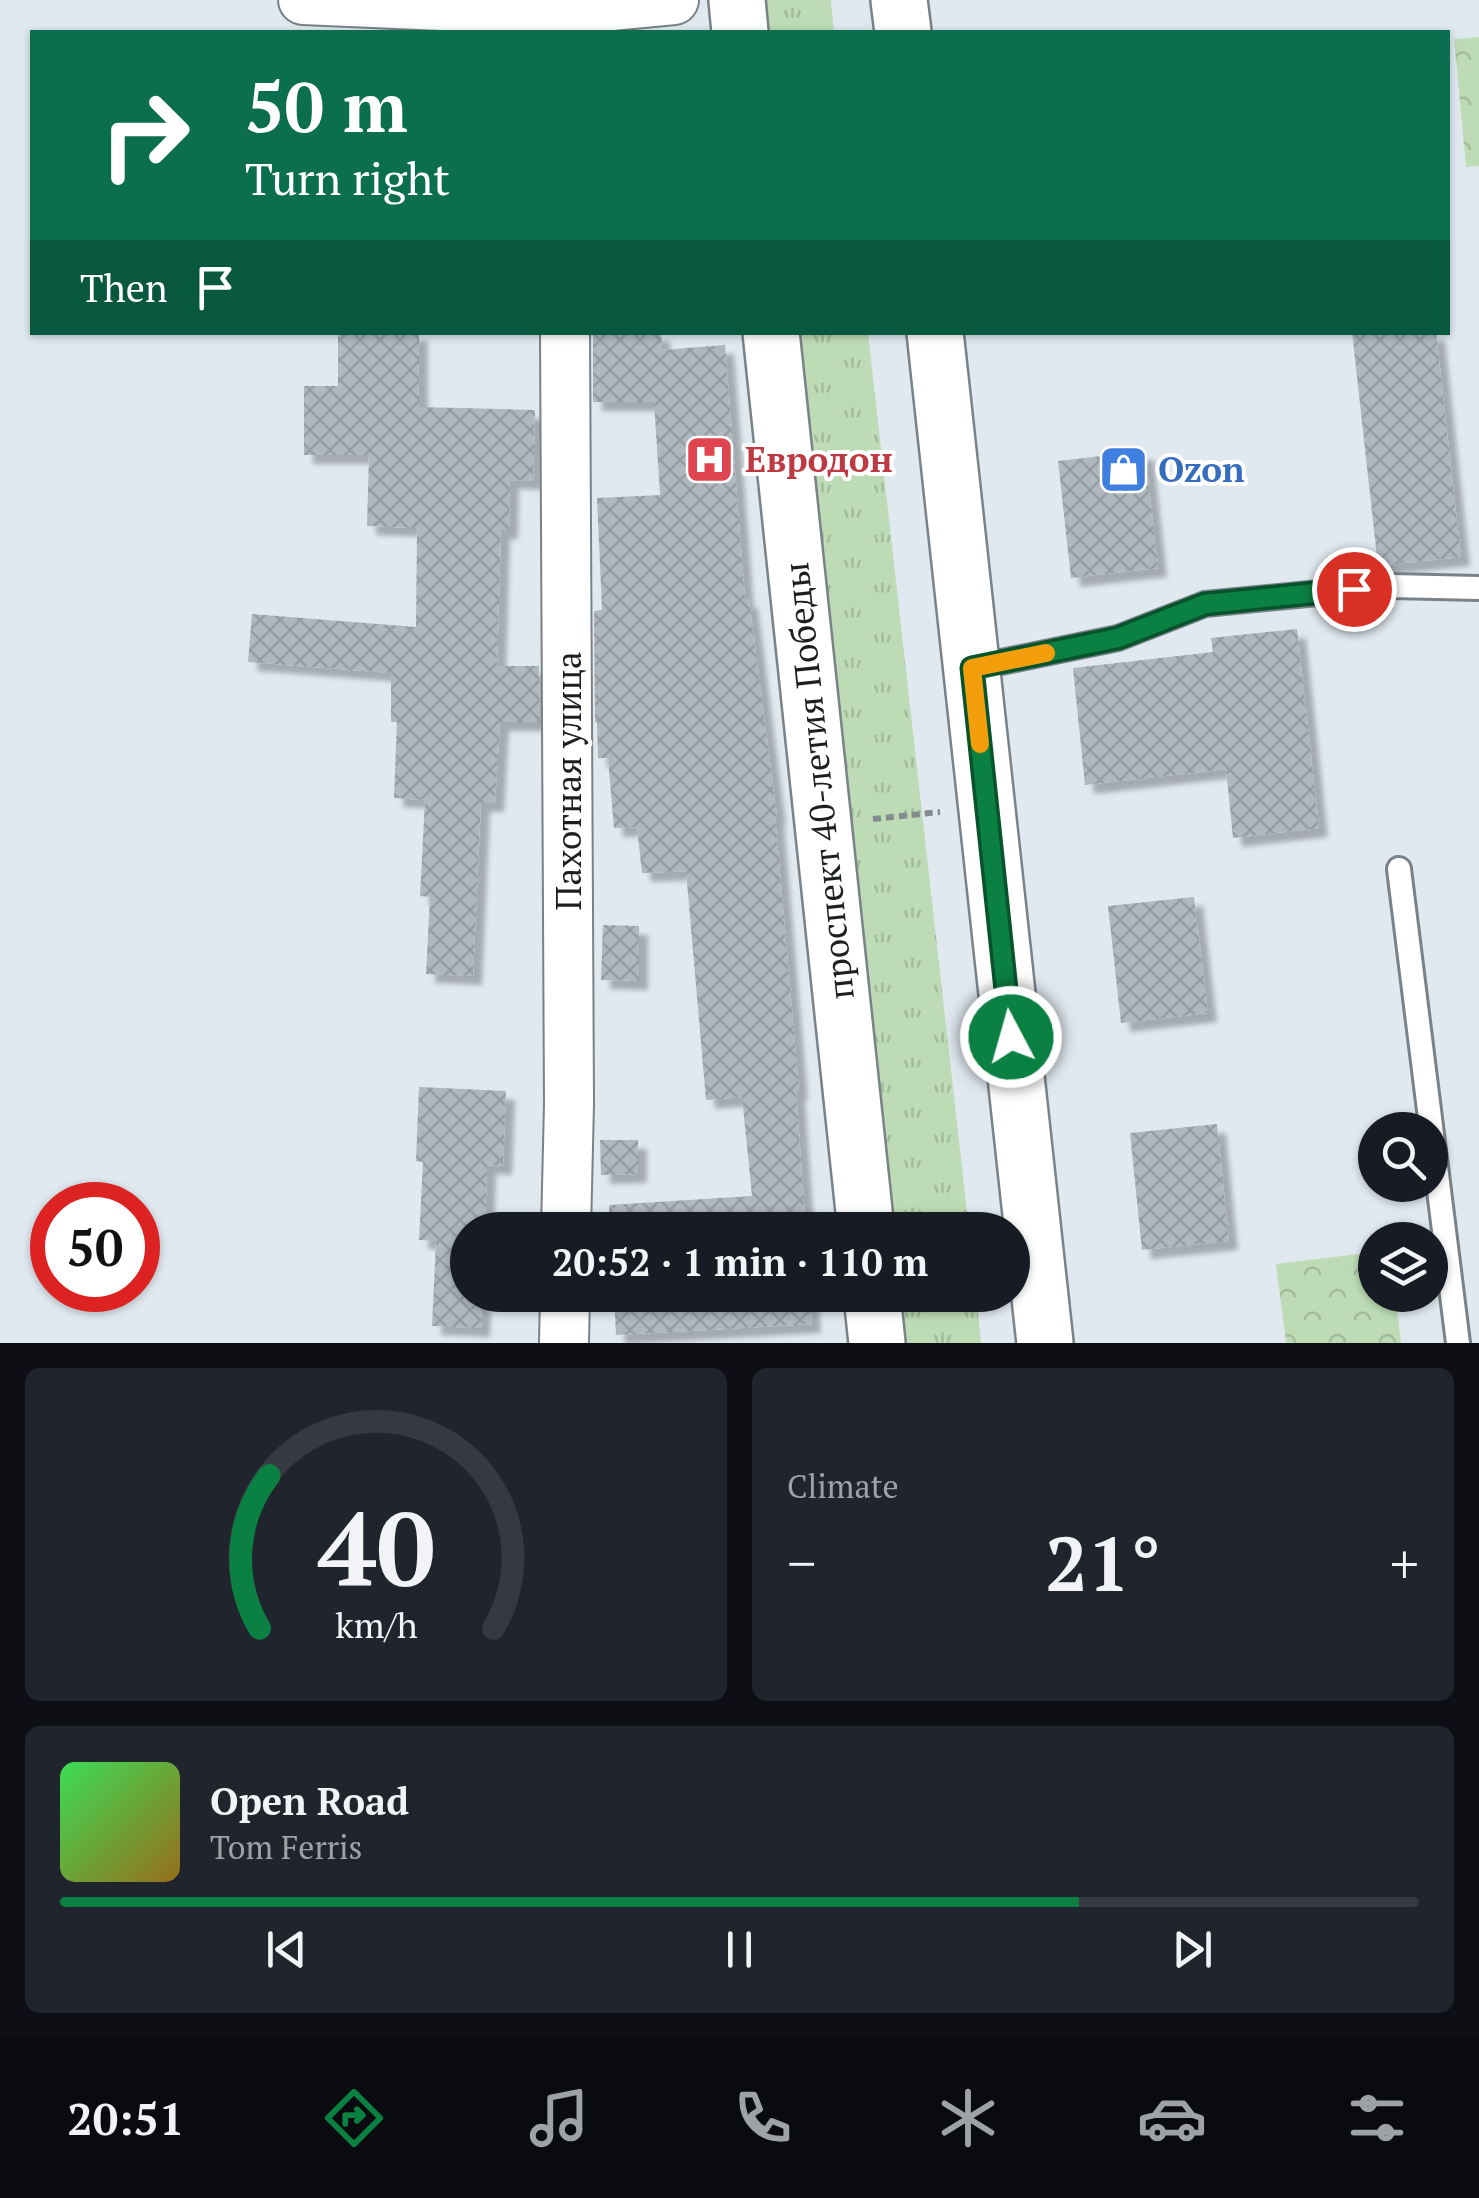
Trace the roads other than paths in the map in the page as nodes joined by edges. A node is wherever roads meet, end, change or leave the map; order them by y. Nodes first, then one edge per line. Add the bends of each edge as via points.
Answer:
1 (303, 0) edge
2 (674, 0) edge
3 (737, 0) edge
4 (899, 0) edge
5 (559, 22) edge
6 (740, 30) edge
7 (902, 30) edge
8 (565, 335) edge
9 (771, 335) edge
10 (935, 335) edge
11 (1479, 588) edge
12 (972, 668) junction
13 (1399, 869) dead end
14 (566, 1212) edge
15 (864, 1212) edge
16 (565, 1312) edge
17 (874, 1312) edge
18 (564, 1343) edge
19 (878, 1343) edge
20 (1044, 1343) edge
21 (1458, 1343) edge

1 - 5 street
2 - 5 street
3 - 6 main road
4 - 7 main road
8 - 14 street, Пахотная улица
9 - 15 main road, проспект 40-летия Победы
10 - 12 main road
11 - 12 lane via 1391,586 1205,604 1118,638
12 - 20 main road
13 - 21 lane
16 - 18 street
17 - 19 main road

